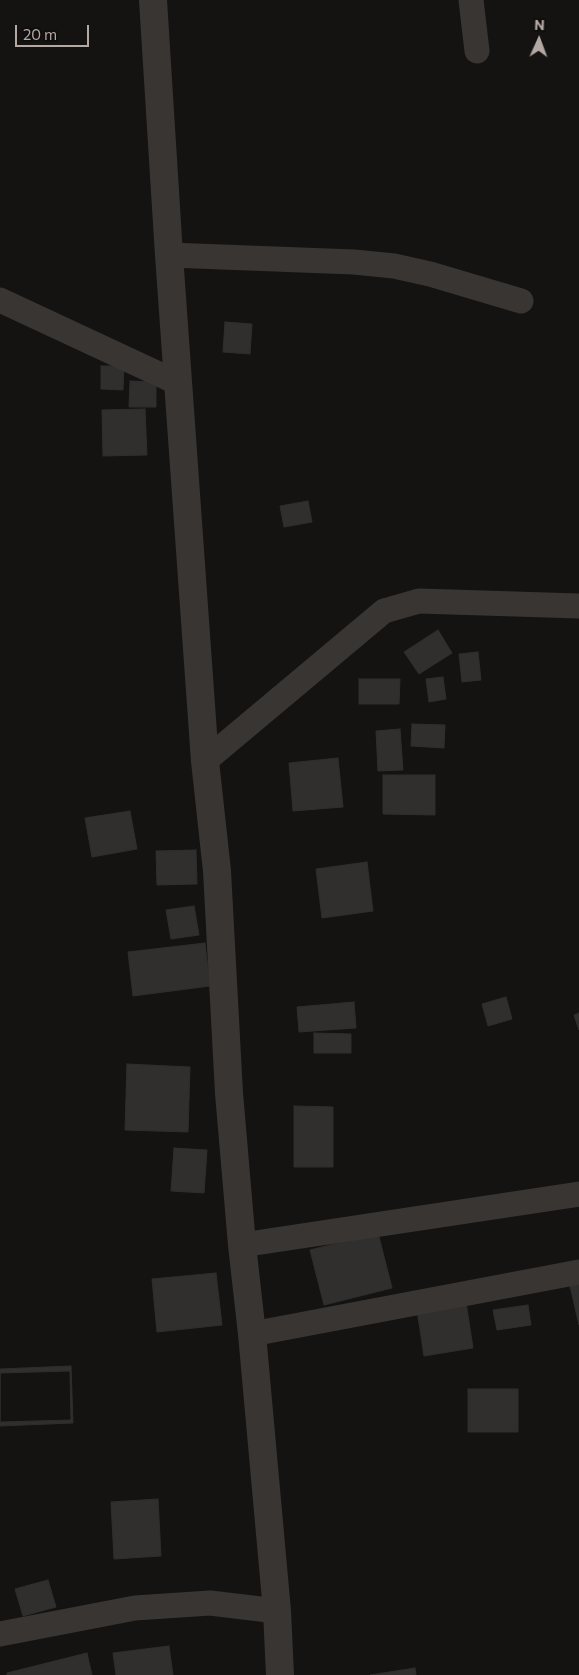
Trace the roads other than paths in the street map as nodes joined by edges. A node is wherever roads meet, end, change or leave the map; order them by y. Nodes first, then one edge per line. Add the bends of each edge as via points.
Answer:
1 (153, 0) edge
2 (471, 0) edge
3 (477, 51) dead end
4 (169, 255) junction
5 (0, 300) edge
6 (521, 301) dead end
7 (178, 383) junction
8 (579, 606) edge
9 (205, 761) junction
10 (579, 1194) edge
11 (242, 1245) junction
12 (579, 1272) edge
13 (252, 1334) junction
14 (277, 1611) junction
15 (0, 1634) edge
16 (280, 1675) edge

1 - 4 street
2 - 3 street
4 - 6 street via 394,266
4 - 7 street
5 - 7 street
7 - 9 street
8 - 9 street via 419,601 384,611
9 - 11 street via 217,871 229,1093
10 - 11 street
11 - 13 street
12 - 13 street
13 - 14 street
14 - 15 street via 210,1603 136,1608
14 - 16 street

